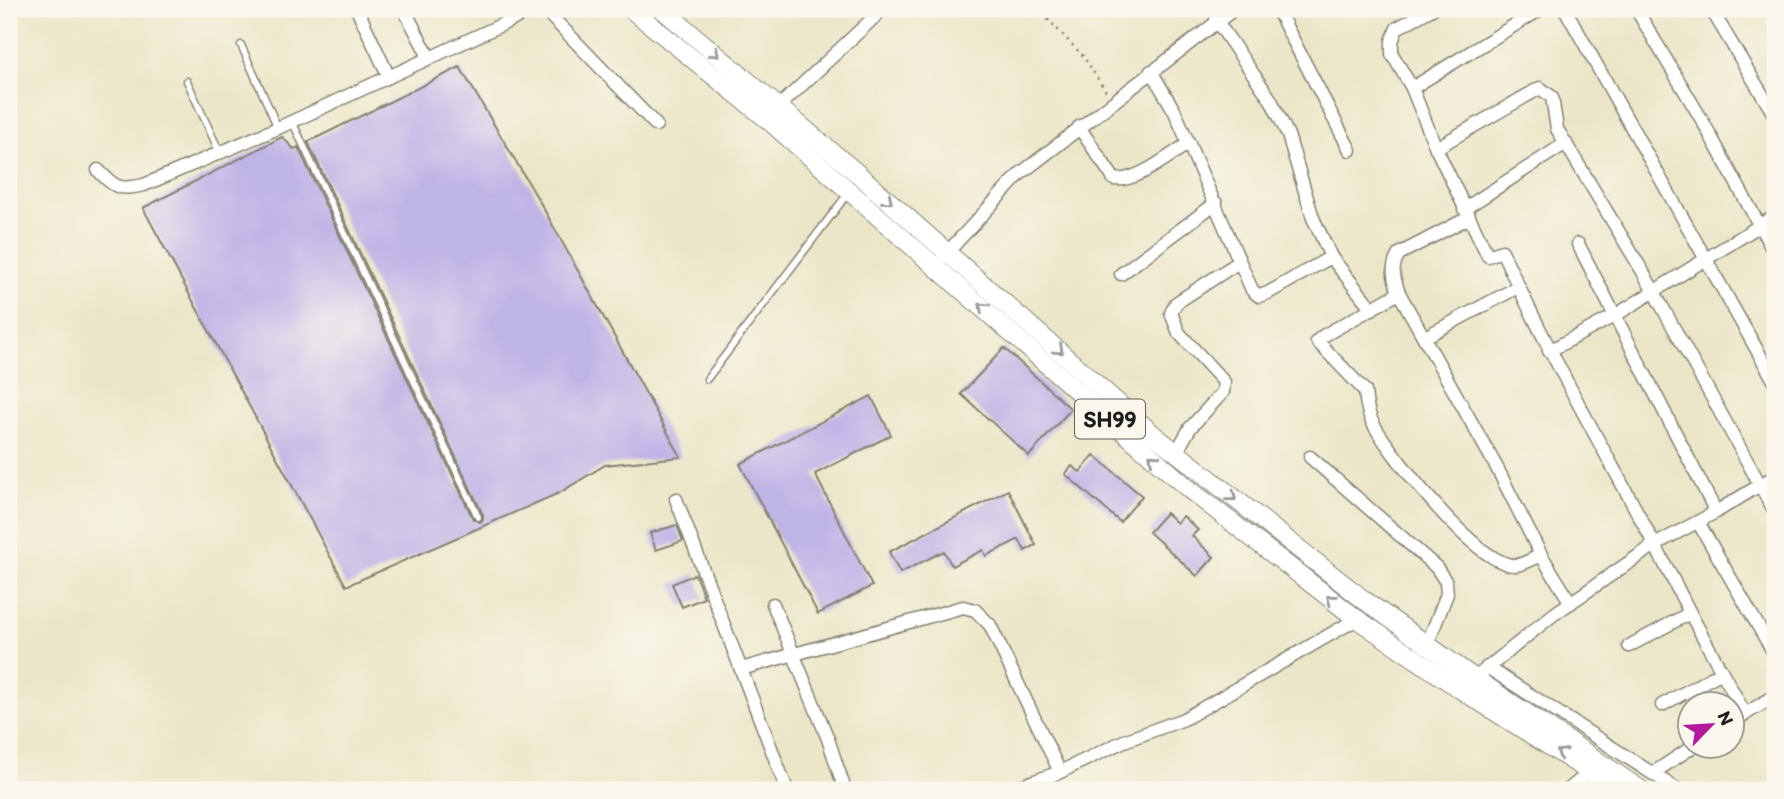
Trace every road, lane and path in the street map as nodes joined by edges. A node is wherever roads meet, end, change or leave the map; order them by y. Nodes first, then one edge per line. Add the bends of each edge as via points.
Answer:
1 (357, 9) edge
2 (404, 9) edge
3 (530, 9) edge
4 (544, 9) edge
5 (631, 9) edge
6 (662, 9) edge
7 (883, 9) edge
8 (1038, 9) edge
9 (1234, 9) edge
10 (1278, 9) edge
11 (1432, 9) edge
12 (1541, 9) edge
13 (1565, 9) edge
14 (1636, 9) edge
15 (1711, 9) edge
16 (1216, 20) junction
17 (241, 45) dead end
18 (429, 58) junction
19 (1151, 71) junction
20 (389, 77) junction
21 (187, 80) dead end
22 (1412, 88) junction
23 (1113, 101) junction
24 (772, 112) junction
25 (1775, 116) edge
26 (292, 121) junction
27 (656, 125) dead end
28 (1079, 127) junction
29 (278, 128) junction
30 (1189, 143) junction
31 (1566, 143) junction
32 (1436, 148) junction
33 (1350, 150) dead end
34 (219, 153) junction
35 (98, 170) dead end
36 (850, 191) junction
37 (1216, 203) junction
38 (1466, 214) junction
39 (1775, 216) edge
40 (1760, 226) junction
41 (1578, 244) dead end
42 (948, 252) junction
43 (1775, 254) edge
44 (1331, 257) junction
45 (1707, 257) junction
46 (1240, 262) junction
47 (935, 264) junction
48 (1121, 274) dead end
49 (1518, 287) junction
50 (1653, 291) junction
51 (1399, 293) junction
52 (1372, 309) junction
53 (1616, 315) junction
54 (1425, 337) junction
55 (1549, 351) junction
56 (707, 379) dead end
57 (1775, 382) edge
58 (1176, 453) junction
59 (1310, 457) dead end
60 (1775, 476) edge
61 (1760, 484) junction
62 (676, 499) dead end
63 (1716, 512) junction
64 (1775, 512) edge
65 (478, 517) dead end
66 (1699, 522) junction
67 (1656, 544) junction
68 (1541, 555) junction
69 (1571, 603) junction
70 (773, 604) dead end
71 (1690, 613) junction
72 (1357, 619) junction
73 (1427, 645) junction
74 (1629, 646) dead end
75 (793, 653) junction
76 (1775, 655) edge
77 (741, 669) junction
78 (1722, 672) junction
79 (1475, 679) junction
80 (1732, 690) edge
81 (1775, 696) edge
82 (1662, 705) dead end
83 (1746, 713) edge
84 (1676, 758) edge
85 (1060, 772) junction
86 (1590, 772) junction
87 (1653, 773) junction
88 (1015, 789) edge
89 (1574, 789) edge
90 (787, 790) edge
91 (845, 790) edge
92 (1618, 790) edge
93 (1642, 790) edge
94 (1678, 790) edge

1 - 20 street
2 - 18 street
3 - 18 street
4 - 27 street
5 - 24 main road, SH99
6 -> 24 main road, SH99
7 - 24 street
8 - 23 path via 1083,56
9 - 16 street
10 - 33 street
11 - 22 street via 1397,29 1392,41 1392,54
12 - 22 street
13 - 45 street
14 - 40 street
15 - 25 street
16 - 19 street
16 - 44 street via 1271,100 1288,135 1313,218
17 - 29 lane
18 - 20 street
19 - 23 street
19 - 30 street
20 - 26 street
21 - 34 lane
22 - 32 street
23 - 28 street
24 - 36 main road, SH99
24 -> 42 main road, SH99
26 - 29 street
26 - 65 lane
28 - 30 street via 1114,179 1137,175
28 - 42 street via 1020,174
29 - 34 street
30 - 37 street
31 - 32 street via 1557,129 1552,97 1539,88
31 - 38 street
31 - 50 street
32 - 38 street
34 - 35 street via 124,189 112,185
36 - 47 main road, SH99
36 - 56 lane
37 - 46 street
37 - 48 street
38 - 49 street via 1488,256 1502,251
38 - 51 street via 1399,254 1393,263
39 - 40 street
40 - 43 street
40 - 45 street
41 - 53 street
42 - 47 street
42 -> 58 main road, SH99
44 - 46 street via 1259,296
44 - 52 street
45 - 50 street
45 - 57 street
46 - 58 street via 1175,303 1171,313 1179,333 1224,382 1223,392 1190,428
72 -> 47 main road, SH99 via 1190,491
49 - 54 street
49 - 55 street
50 - 53 street
50 - 61 street
51 - 52 street
51 - 54 street
52 - 68 street via 1317,341 1366,391 1374,426 1451,525 1498,561 1516,565
53 - 55 street
53 - 63 street
54 - 68 street
55 - 67 street
58 -> 73 main road, SH99
59 - 73 street via 1436,567 1446,582 1447,593
60 - 61 street
61 - 63 street
61 - 64 street
62 - 77 street
63 - 66 street
66 - 67 street
66 - 76 street
67 - 69 street
67 - 71 street
68 - 69 street
69 - 79 street
70 - 75 street
71 - 74 street
71 - 78 street
72 - 79 main road, SH99
72 - 85 street via 1184,719
73 - 79 main road, SH99
75 - 77 street
75 - 85 street via 963,607 975,610 990,625
75 - 91 street
77 - 90 street
78 - 80 street
78 - 82 street
86 -> 79 main road, SH99
79 - 87 street
79 - 93 main road, SH99
81 - 83 street
84 - 87 street
85 - 88 street
86 - 89 street
86 - 92 main road, SH99
87 - 94 street

